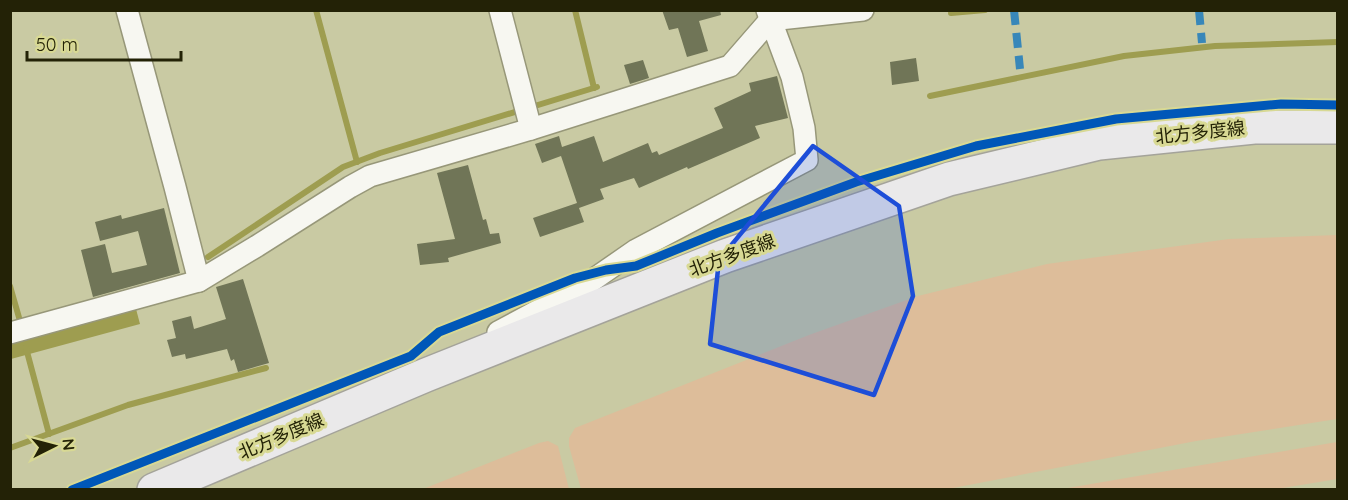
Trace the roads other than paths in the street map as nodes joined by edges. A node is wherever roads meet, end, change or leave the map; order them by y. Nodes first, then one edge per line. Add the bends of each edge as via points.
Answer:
1 (128, 10) edge
2 (500, 10) edge
3 (863, 10) edge
4 (769, 15) edge
5 (528, 116) junction
6 (1338, 127) edge
7 (199, 281) junction
8 (10, 333) edge
9 (426, 375) junction
10 (154, 489) edge

1 - 7 street
2 - 5 street
3 - 4 street
4 - 5 street via 730,66
4 - 9 street via 792,77 807,160 636,250 584,286 464,350
5 - 7 street via 370,176
6 - 9 main road, 北方多度線 via 1254,127 1099,143 949,179 725,256
7 - 8 street
9 - 10 main road, 北方多度線

